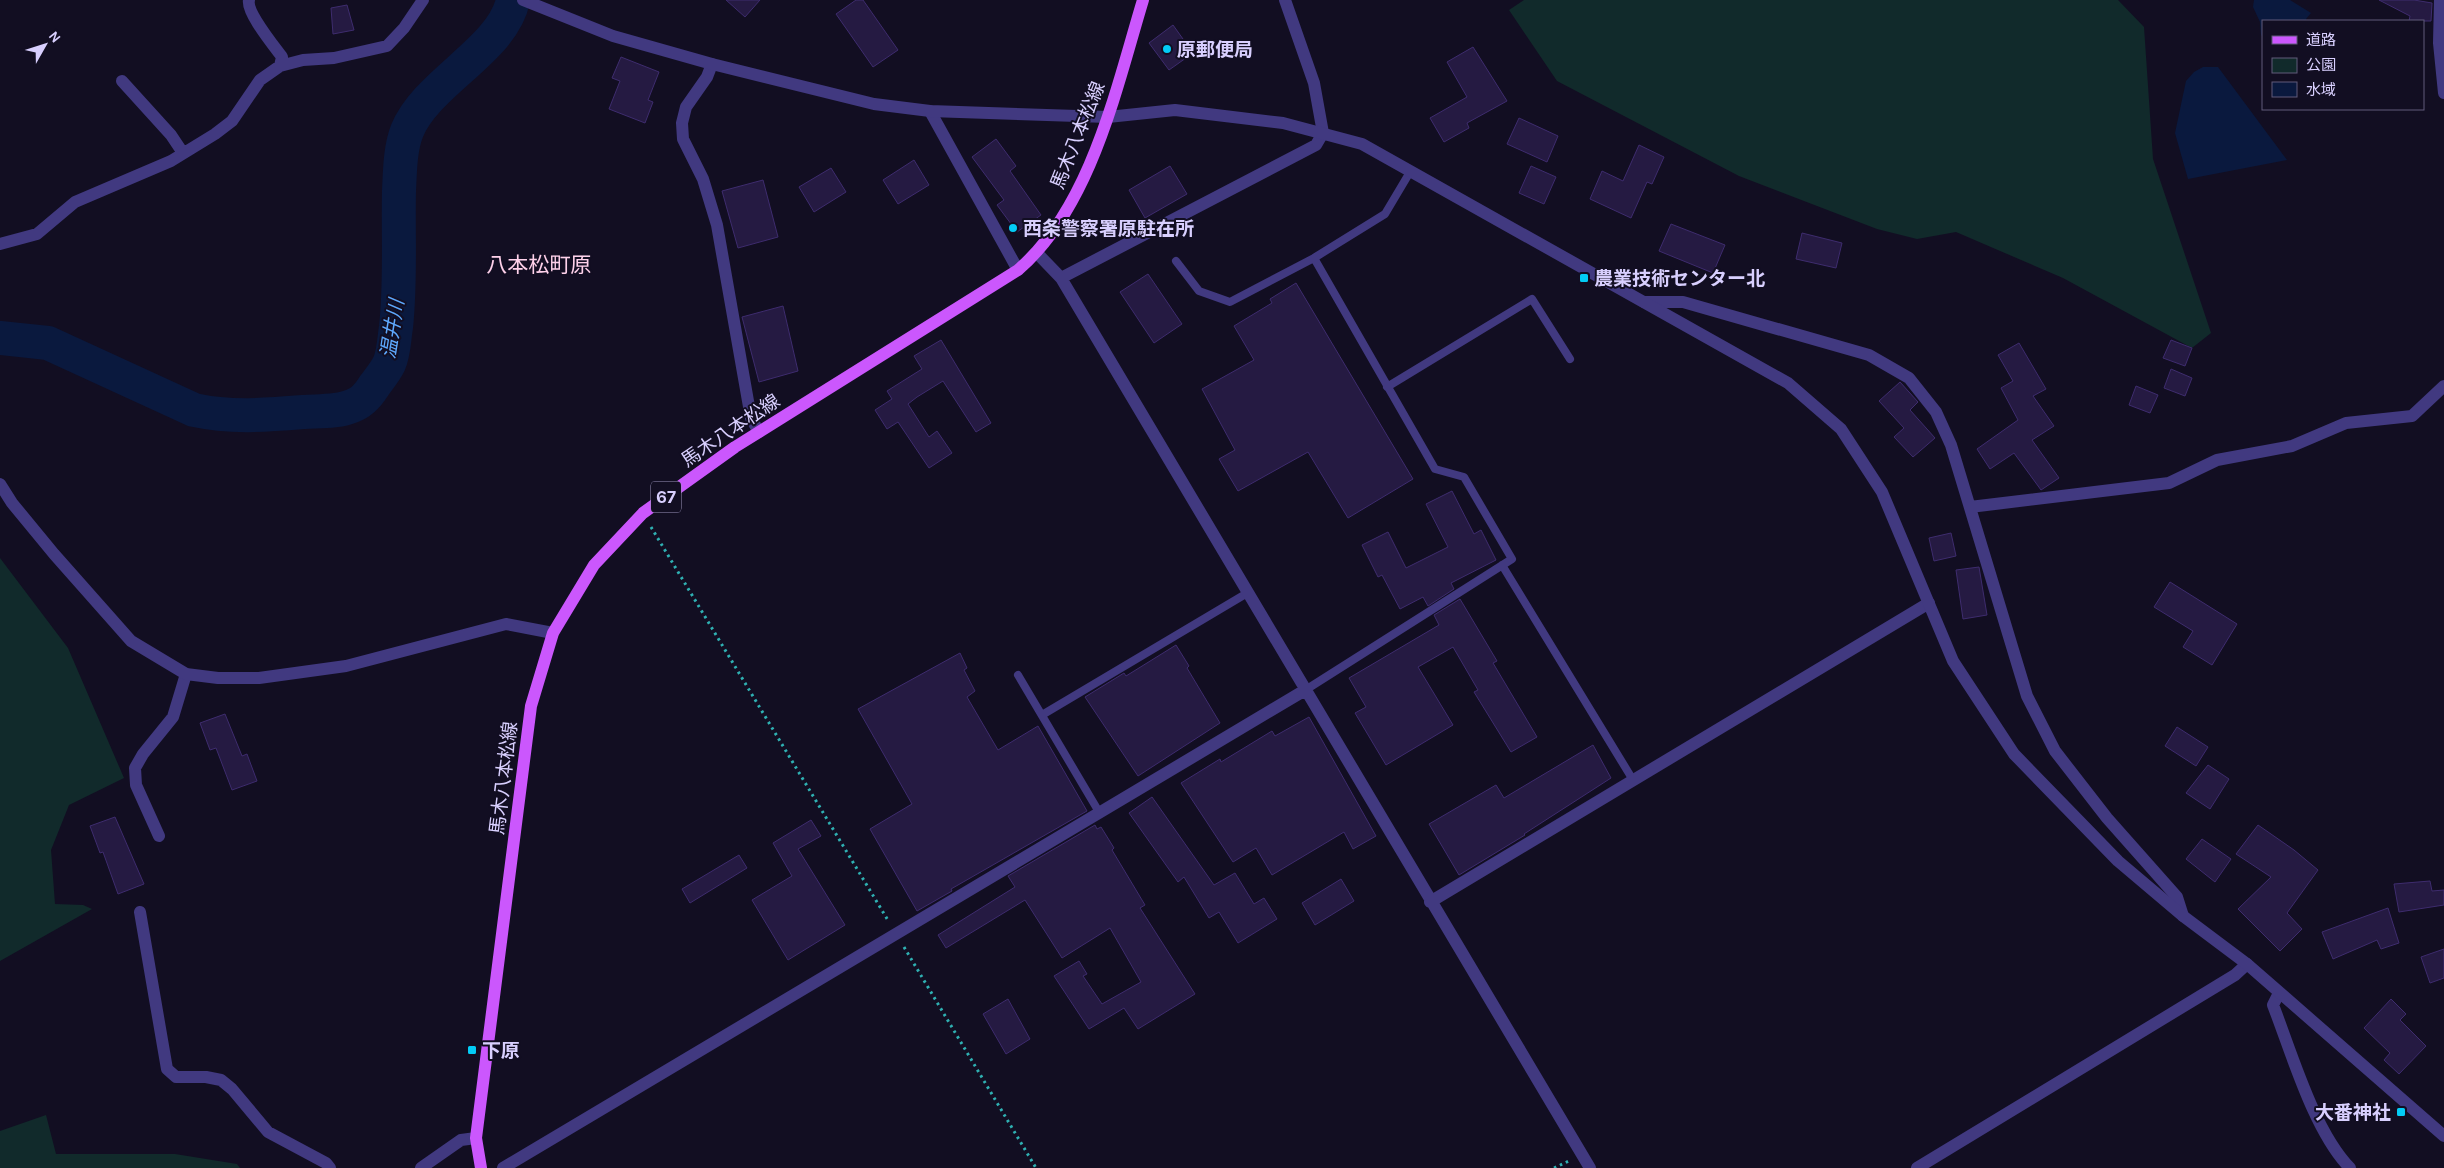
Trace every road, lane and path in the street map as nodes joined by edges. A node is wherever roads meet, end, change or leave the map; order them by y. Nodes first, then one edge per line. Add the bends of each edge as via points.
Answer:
1 (249, 0) edge
2 (423, 0) edge
3 (523, 0) edge
4 (1143, 0) edge
5 (1285, 0) edge
6 (2440, 0) edge
7 (712, 64) junction
8 (280, 66) junction
9 (122, 81) dead end
10 (2444, 93) edge
11 (930, 111) junction
12 (1108, 117) junction
13 (1323, 134) junction
14 (183, 153) junction
15 (1410, 172) junction
16 (0, 244) edge
17 (1037, 254) junction
18 (1314, 258) junction
19 (1176, 262) dead end
20 (1018, 270) junction
21 (1061, 278) junction
22 (1644, 302) junction
23 (1570, 359) dead end
24 (2444, 386) edge
25 (1387, 387) junction
26 (759, 432) junction
27 (0, 484) edge
28 (1970, 507) junction
29 (643, 513) junction
30 (1502, 565) junction
31 (1249, 592) junction
32 (1929, 603) junction
33 (553, 633) junction
34 (186, 674) junction
35 (1018, 674) dead end
36 (1307, 689) junction
37 (1042, 715) junction
38 (1633, 780) junction
39 (1099, 812) junction
40 (159, 836) dead end
41 (1430, 902) junction
42 (140, 912) dead end
43 (2183, 916) junction
44 (897, 935) junction
45 (2247, 964) junction
46 (2279, 993) junction
47 (2444, 1136) edge
48 (476, 1138) junction
49 (330, 1168) edge
50 (421, 1168) edge
51 (481, 1168) edge
52 (504, 1168) edge
53 (1036, 1168) edge
54 (1590, 1168) edge
55 (1917, 1168) edge
56 (2350, 1168) edge

1 - 8 street via 254,16 282,57
2 - 8 street via 387,46
3 - 7 street via 613,36
4 - 12 main road, 馬木八本松線 / 67
5 - 13 street via 1314,83
6 - 10 street via 2439,44
7 - 11 street via 874,104
7 - 26 street via 686,107 683,139 703,179 717,225 751,418
8 - 14 street via 260,80 232,121
9 - 14 street
11 - 12 street
11 - 20 street
12 - 13 street via 1175,110 1283,123
12 - 17 main road, 馬木八本松線 / 67 via 1081,186
13 - 15 street via 1362,144
13 - 21 street via 1316,145
14 - 16 street via 75,202 37,234
15 - 18 lane via 1385,214
15 - 22 street
17 - 20 main road, 馬木八本松線 / 67
17 - 21 street
18 - 19 lane via 1230,302 1199,291
18 - 25 lane
20 - 26 main road, 馬木八本松線 / 67
21 - 31 street
22 - 28 street via 1684,302 1869,355 1909,378 1936,412 1951,445
22 - 32 street via 1788,383 1841,429 1882,492
23 - 25 lane via 1532,299
24 - 28 street via 2412,416 2346,424 2292,446 2216,460 2169,483
25 - 30 lane via 1435,470 1464,477 1512,559
26 - 29 main road, 馬木八本松線 / 67
27 - 34 street via 54,554 132,641
28 - 43 street via 2027,696 2055,751 2177,897
29 - 33 main road, 馬木八本松線 / 67 via 594,565
29 - 44 path
30 - 36 lane
30 - 38 lane
31 - 36 street
31 - 37 lane
32 - 38 street
32 - 43 street via 1953,661 2014,754 2118,861
33 - 34 street via 506,624 346,666 259,678
33 - 48 main road, 馬木八本松線 / 67 via 532,706
34 - 40 street via 173,717 142,754 135,768 136,785
35 - 37 lane
36 - 39 street
36 - 41 street
37 - 39 lane
38 - 41 street
39 - 44 street
41 - 54 street
42 - 49 street via 167,1068 176,1077 221,1080 268,1132 326,1162
43 - 45 street
44 - 52 street
44 - 53 path
45 - 46 street
45 - 55 street via 2235,975
46 - 47 street
46 - 56 street via 2273,1005 2322,1130
48 - 50 street via 462,1140
48 - 51 main road, 馬木八本松線 / 67

